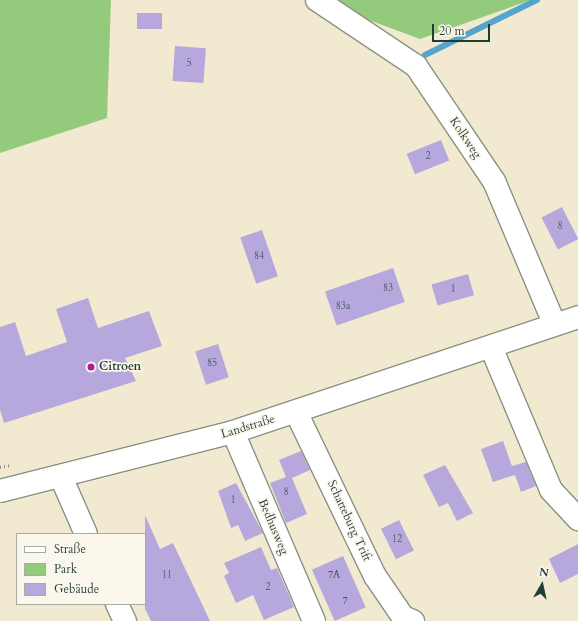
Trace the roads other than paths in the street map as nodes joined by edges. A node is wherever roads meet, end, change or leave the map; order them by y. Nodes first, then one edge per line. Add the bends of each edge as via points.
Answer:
1 (317, 0) edge
2 (578, 317) edge
3 (554, 323) junction
4 (490, 347) junction
5 (296, 412) junction
6 (232, 432) junction
7 (61, 477) junction
8 (0, 491) edge
9 (578, 520) edge
10 (86, 533) edge
11 (117, 605) edge
12 (125, 621) edge
13 (314, 621) edge
14 (413, 621) edge

1 - 3 street, Kolkweg via 416,66 494,181
2 - 3 street, Landstraße
3 - 4 street, Landstraße
4 - 5 street, Landstraße
4 - 9 street via 551,490
5 - 6 street, Landstraße
5 - 14 street, Schatteburg Trift via 375,576 403,617
6 - 7 street, Landstraße
6 - 13 street, Bedhusweg
7 - 8 street, Landstraße
7 - 10 street
11 - 12 street

